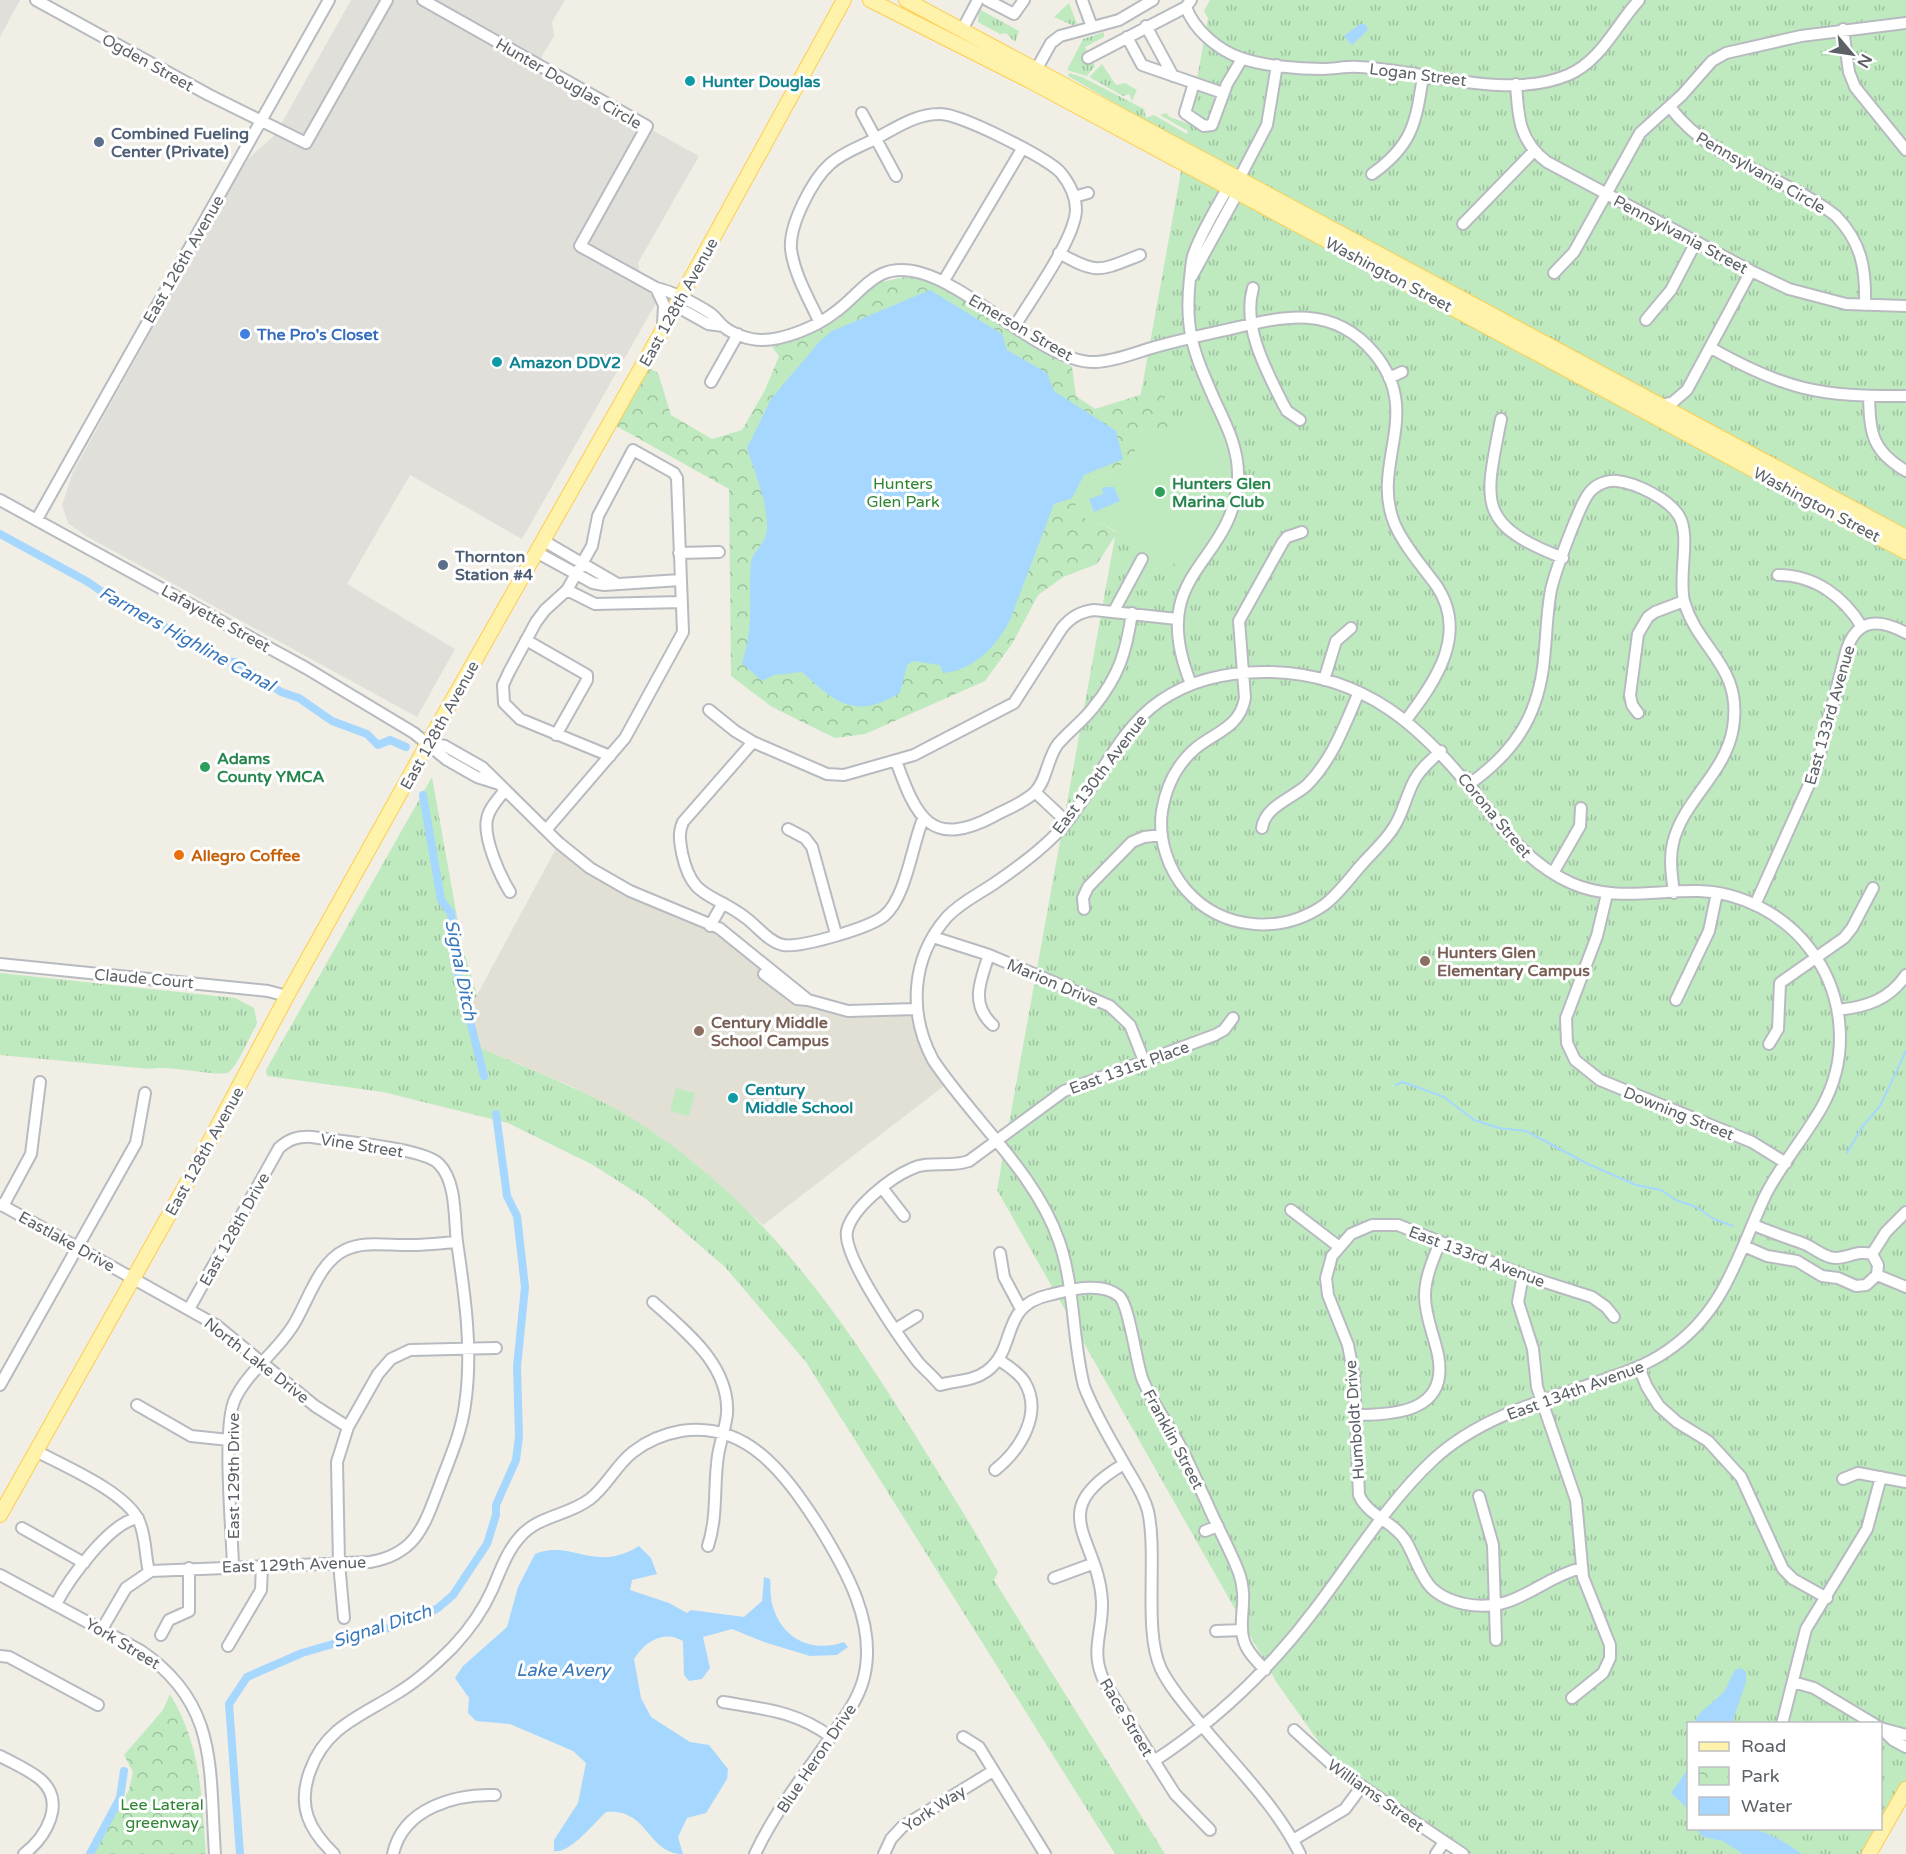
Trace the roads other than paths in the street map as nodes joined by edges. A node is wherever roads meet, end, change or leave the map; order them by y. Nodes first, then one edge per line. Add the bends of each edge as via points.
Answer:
1 (36, 0) edge
2 (329, 0) edge
3 (387, 0) edge
4 (423, 0) edge
5 (844, 0) edge
6 (870, 0) edge
7 (906, 0) edge
8 (978, 0) edge
9 (987, 0) edge
10 (1024, 0) edge
11 (1082, 0) edge
12 (1153, 0) edge
13 (1639, 0) edge
14 (1189, 3) edge
15 (1906, 23) edge
16 (1146, 26) junction
17 (1092, 27) junction
18 (1843, 29) junction
19 (962, 30) junction
20 (1127, 37) junction
21 (1088, 58) dead end
22 (1242, 58) junction
23 (1277, 65) junction
24 (1033, 75) junction
25 (1173, 76) junction
26 (1423, 76) junction
27 (1194, 84) junction
28 (1516, 84) junction
29 (1223, 93) junction
30 (1670, 107) junction
31 (862, 113) dead end
32 (261, 121) junction
33 (876, 138) junction
34 (1022, 149) junction
35 (1906, 150) edge
36 (1534, 151) junction
37 (1372, 174) dead end
38 (896, 176) dead end
39 (1235, 186) junction
40 (1088, 193) dead end
41 (1606, 193) junction
42 (1074, 197) junction
43 (1463, 224) dead end
44 (1696, 242) junction
45 (1059, 253) junction
46 (1140, 255) dead end
47 (1751, 271) junction
48 (1554, 273) dead end
49 (943, 282) junction
50 (656, 288) junction
51 (1253, 288) dead end
52 (679, 302) junction
53 (1865, 305) junction
54 (1906, 306) edge
55 (1646, 320) dead end
56 (819, 321) junction
57 (1253, 323) junction
58 (1015, 326) junction
59 (662, 331) junction
60 (738, 334) junction
61 (1190, 338) junction
62 (1711, 348) junction
63 (1402, 372) dead end
64 (1389, 378) junction
65 (1773, 380) junction
66 (711, 382) dead end
67 (1687, 390) junction
68 (1769, 391) dead end
69 (1869, 396) junction
70 (1906, 396) edge
71 (1660, 406) junction
72 (1501, 419) dead end
73 (1300, 420) dead end
74 (1676, 421) junction
75 (1602, 470) dead end
76 (1906, 471) edge
77 (1604, 483) junction
78 (0, 500) edge
79 (37, 519) junction
80 (1302, 532) dead end
81 (1906, 537) edge
82 (541, 547) junction
83 (719, 552) dead end
84 (1906, 552) edge
85 (679, 553) junction
86 (1563, 558) junction
87 (1142, 559) dead end
88 (583, 563) junction
89 (576, 574) junction
90 (1778, 575) dead end
91 (680, 580) junction
92 (616, 583) junction
93 (567, 590) junction
94 (682, 602) junction
95 (1684, 602) junction
96 (1114, 611) junction
97 (1132, 613) junction
98 (1177, 619) junction
99 (1862, 627) junction
100 (1351, 628) dead end
101 (1906, 633) edge
102 (526, 640) junction
103 (1739, 666) dead end
104 (1726, 672) junction
105 (1244, 673) junction
106 (1324, 680) junction
107 (1191, 684) junction
108 (1359, 692) junction
109 (709, 710) dead end
110 (1638, 713) dead end
111 (1406, 720) junction
112 (556, 735) junction
113 (428, 742) junction
114 (753, 742) junction
115 (1441, 751) junction
116 (610, 756) junction
117 (896, 761) junction
118 (1468, 785) junction
119 (506, 790) junction
120 (1035, 792) junction
121 (1581, 808) dead end
122 (923, 819) junction
123 (1067, 822) junction
124 (1262, 828) dead end
125 (788, 829) dead end
126 (546, 830) junction
127 (1162, 835) junction
128 (1553, 873) junction
129 (1873, 888) dead end
130 (510, 892) dead end
131 (1674, 893) junction
132 (1717, 893) junction
133 (1607, 894) junction
134 (723, 903) junction
135 (1755, 904) junction
136 (1084, 909) dead end
137 (710, 926) junction
138 (836, 934) junction
139 (933, 937) junction
140 (989, 955) junction
141 (1817, 958) junction
142 (0, 964) edge
143 (1906, 975) edge
144 (287, 996) junction
145 (1676, 1000) dead end
146 (916, 1009) junction
147 (1838, 1010) junction
148 (1233, 1018) dead end
149 (993, 1025) dead end
150 (1769, 1044) dead end
151 (1144, 1061) junction
152 (40, 1082) dead end
153 (145, 1093) dead end
154 (996, 1142) junction
155 (279, 1149) joint
156 (1786, 1163) junction
157 (444, 1169) joint
158 (883, 1189) junction
159 (2, 1205) edge
160 (1291, 1210) dead end
161 (1906, 1212) edge
162 (904, 1216) dead end
163 (1754, 1225) junction
164 (457, 1242) junction
165 (1440, 1242) junction
166 (1338, 1246) junction
167 (1744, 1246) junction
168 (79, 1247) junction
169 (1000, 1253) dead end
170 (1872, 1254) junction
171 (1523, 1275) junction
172 (1877, 1275) junction
173 (134, 1277) junction
174 (1906, 1287) edge
175 (1069, 1291) junction
176 (653, 1302) dead end
177 (1021, 1308) junction
178 (189, 1309) junction
179 (917, 1316) dead end
180 (1614, 1317) dead end
181 (896, 1329) junction
182 (496, 1348) dead end
183 (468, 1349) junction
184 (999, 1360) junction
185 (264, 1362) junction
186 (1639, 1368) junction
187 (0, 1385) edge
188 (1542, 1401) junction
189 (137, 1405) dead end
190 (1356, 1415) junction
191 (348, 1427) junction
192 (722, 1432) junction
193 (229, 1440) junction
194 (36, 1451) junction
195 (1124, 1464) junction
196 (995, 1470) dead end
197 (1881, 1477) junction
198 (1843, 1479) dead end
199 (1906, 1482) edge
200 (1479, 1496) dead end
201 (0, 1515) edge
202 (138, 1518) junction
203 (1383, 1519) junction
204 (1218, 1526) junction
205 (22, 1528) dead end
206 (1205, 1531) dead end
207 (708, 1546) dead end
208 (84, 1563) junction
209 (339, 1563) junction
210 (1092, 1564) junction
211 (262, 1565) junction
212 (233, 1566) junction
213 (189, 1568) junction
214 (1581, 1568) junction
215 (149, 1572) junction
216 (0, 1575) edge
217 (1054, 1578) dead end
218 (1827, 1598) junction
219 (56, 1604) junction
220 (1495, 1605) junction
221 (344, 1618) dead end
222 (102, 1629) junction
223 (1242, 1630) junction
224 (1216, 1631) dead end
225 (161, 1635) dead end
226 (1496, 1640) dead end
227 (228, 1646) dead end
228 (0, 1656) edge
229 (1265, 1670) junction
230 (1793, 1682) junction
231 (1572, 1698) dead end
232 (723, 1702) dead end
233 (98, 1705) dead end
234 (1783, 1722) edge
235 (1872, 1722) edge
236 (1203, 1726) junction
237 (1882, 1728) edge
238 (1882, 1729) edge
239 (1294, 1730) dead end
240 (1906, 1734) edge
241 (831, 1737) junction
242 (963, 1737) dead end
243 (1906, 1747) edge
244 (0, 1756) edge
245 (1154, 1761) junction
246 (993, 1771) junction
247 (1362, 1786) junction
248 (1906, 1789) edge
249 (495, 1795) dead end
250 (1210, 1830) dead end
251 (1293, 1840) junction
252 (1444, 1842) junction
253 (1040, 1852) edge
254 (24, 1854) edge
255 (215, 1854) edge
256 (334, 1854) edge
257 (393, 1854) edge
258 (755, 1854) edge
259 (884, 1854) edge
260 (1300, 1854) edge
261 (1436, 1854) edge
262 (1463, 1854) edge
263 (1869, 1854) edge

1 - 32 street, Ogden Street
2 - 32 street, East 126th Avenue
3 - 32 street via 306,143
4 - 50 street, Hunter Douglas Circle via 647,126 580,246
5 - 52 main road, East 128th Avenue
6 - 24 main road, Washington Street
7 - 19 main road, Washington Street
8 - 19 street
9 - 10 street via 1014,14
11 - 17 street
12 - 17 street via 1119,20
13 - 28 street, Logan Street via 1588,64 1560,78
14 - 16 street
14 - 22 street, Logan Street via 1189,17 1210,40
15 - 18 street
16 - 20 street
16 - 25 street
17 - 24 street via 1054,40
18 - 30 street via 1721,55 1703,68
18 - 35 street via 1855,87
19 - 24 main road, Washington Street
20 - 21 street
20 - 25 street via 1142,65
22 - 23 street, Logan Street
22 - 29 street
23 - 26 street, Logan Street via 1358,67
23 - 39 street via 1267,125
24 - 39 main road, Washington Street
25 - 27 street
26 - 28 street, Logan Street
26 - 37 street via 1409,136 1394,158
27 - 29 street
27 - 29 street via 1185,114 1204,126 1212,126
28 - 36 street, Pennsylvania Street via 1519,125
30 - 41 street via 1640,133
30 - 53 street, Pennsylvania Circle via 1700,139 1836,216 1860,250 1865,271
31 - 33 street
32 - 79 street, East 126th Avenue
33 - 34 street via 911,119 946,114
33 - 38 street
33 - 56 street via 825,169 795,222 794,261
34 - 42 street via 1061,173
34 - 49 street
36 - 41 street, Pennsylvania Street
36 - 43 street
39 - 61 street via 1195,250 1186,302
39 - 71 main road, Washington Street
39 - 74 main road, Washington Street
40 - 42 street
41 - 44 street, Pennsylvania Street
41 - 48 street via 1574,252
42 - 45 street via 1074,223
44 - 47 street, Pennsylvania Street
44 - 55 street via 1671,290
45 - 46 street via 1097,270
45 - 58 street
47 - 53 street, Pennsylvania Street via 1811,296
47 - 62 street
49 - 56 street, Emerson Street via 916,272 896,271 879,276 865,284 836,313
49 - 58 street, Emerson Street
50 - 52 street, Hunter Douglas Circle
50 - 59 street via 664,305
51 - 57 street via 1249,303
52 - 59 main road, East 128th Avenue
52 - 60 street, Emerson Street via 712,315
53 - 54 street, Pennsylvania Street
56 - 60 street, Emerson Street via 777,338 754,339
57 - 61 street, Emerson Street
57 - 64 street, Emerson Street via 1290,316 1330,322 1361,340
57 - 73 street via 1259,351 1283,404
58 - 61 street, Emerson Street via 1058,352 1082,361 1111,360
59 - 82 main road, East 128th Avenue
60 - 66 street
61 - 98 street via 1232,439 1238,474 1233,507 1188,583
62 - 65 street
62 - 67 street
63 - 64 street
64 - 111 street, Emerson Street via 1398,415 1387,477 1391,515 1404,542 1440,592 1449,622 1443,664
65 - 68 street
65 - 69 street via 1818,393
67 - 71 street
67 - 74 street
69 - 70 street
69 - 76 street via 1869,443
71 - 74 main road, Washington Street
72 - 86 street via 1489,485 1493,507 1515,537
74 - 81 main road, Washington Street
74 - 84 main road, Washington Street
75 - 77 street
77 - 86 street via 1595,487 1585,500
77 - 95 street via 1628,483 1647,492 1688,523 1680,575
78 - 79 street, Lafayette Street
79 - 113 street, Lafayette Street via 306,668
80 - 105 street via 1283,542 1239,621
82 - 88 street
82 - 89 street
82 - 113 main road, East 128th Avenue
83 - 85 street
85 - 88 street via 677,478 633,450 598,516 592,546
85 - 91 street
86 - 118 street via 1551,590 1542,673 1531,712 1511,746
87 - 96 street
88 - 89 street
88 - 92 street
89 - 92 street via 604,585
89 - 93 street
90 - 99 street via 1798,575 1834,594 1852,610
91 - 92 street
91 - 94 street
93 - 94 street via 595,604
93 - 102 street via 545,610
94 - 116 street via 683,632 677,647 625,738
95 - 104 street
95 - 110 street via 1655,612 1638,634 1630,695
96 - 97 street
96 - 117 street via 1084,611 1071,618 1014,703
97 - 98 street
97 - 120 street via 1122,663 1093,709 1059,744
98 - 107 street via 1180,654
99 - 101 street via 1878,622
99 - 135 street, East 133rd Avenue via 1848,644 1812,780
100 - 106 street via 1336,641
102 - 112 street via 503,685 504,703 520,719
102 - 112 street via 588,675
103 - 104 street
104 - 131 street via 1733,698 1733,730 1724,758 1678,827 1672,851
105 - 106 street, Corona Street via 1280,673
105 - 107 street, Corona Street
105 - 127 street via 1245,698 1238,718 1192,752 1172,780 1162,812
106 - 108 street, Corona Street
107 - 123 street, East 130th Avenue via 1167,696 1137,721
108 - 111 street, Corona Street
108 - 124 street via 1323,767 1298,793 1272,810
109 - 114 street
111 - 115 street, Corona Street
112 - 116 street
113 - 119 street, Lafayette Street via 447,760
113 - 144 main road, East 128th Avenue
114 - 117 street via 836,776
114 - 134 street via 680,827 690,881
115 - 118 street, Corona Street
115 - 127 street via 1419,772 1400,816 1382,842 1330,900 1290,922 1248,924 1208,910 1177,879
116 - 126 street
117 - 122 street via 914,808
118 - 128 street, Corona Street via 1517,845
119 - 126 street, Lafayette Street
119 - 130 street via 489,813 486,826 499,874
120 - 122 street via 973,827 947,829
120 - 123 street
121 - 128 street via 1580,826
122 - 138 street via 891,908 872,923
123 - 139 street, East 130th Avenue via 1015,868 960,906
125 - 138 street via 812,847
126 - 137 street, Lafayette Street via 573,855 616,884
127 - 136 street via 1136,840 1106,868 1086,890
128 - 133 street, Corona Street via 1578,886
129 - 141 street via 1852,928
131 - 132 street, Corona Street
131 - 133 street, Corona Street
132 - 135 street, Corona Street
132 - 145 street via 1709,931
133 - 156 street, Downing Street via 1597,936 1566,1018 1567,1043 1575,1060 1600,1080 1752,1142
134 - 137 street
134 - 138 street via 775,942 785,945
135 - 141 street, Corona Street via 1782,921
137 - 146 street, Lafayette Street via 743,945 807,1000 848,1011
139 - 140 street, Marion Drive
139 - 146 street, East 130th Avenue via 919,972
140 - 149 street via 979,983 979,1001 981,1012
140 - 151 street, Marion Drive via 1110,1006 1130,1024
141 - 147 street, Corona Street via 1831,984
141 - 150 street via 1780,983 1778,1029
142 - 144 street, Claude Court
143 - 147 street via 1879,1000
144 - 173 main road, East 128th Avenue
146 - 154 street, East 130th Avenue via 933,1060
147 - 156 street, East 134th Avenue via 1840,1042 1834,1079 1822,1108
148 - 151 street, East 131st Place via 1215,1035
151 - 154 street, East 131st Place via 1064,1091
152 - 159 street via 31,1154
153 - 168 street via 136,1143
154 - 158 street, East 131st Place via 964,1163 928,1164 911,1169
154 - 175 street, East 130th Avenue via 1045,1208 1059,1242
155 - 157 street, Vine Street via 291,1139 312,1137 422,1154
155 - 178 street, East 128th Drive
156 - 163 street, East 134th Avenue via 1766,1195
157 - 164 street, East 129th Avenue via 450,1185
158 - 162 street
158 - 181 street, East 131st Place via 856,1211 846,1235 856,1269
159 - 168 street, Eastlake Drive
160 - 166 street
161 - 170 street
163 - 167 street, East 134th Avenue
163 - 170 street via 1801,1242 1825,1256
164 - 183 street, East 129th Avenue
164 - 185 street, East 129th Drive via 368,1245 344,1250 327,1265 294,1324
165 - 166 street, East 133rd Avenue via 1386,1224 1361,1228
165 - 171 street, East 133rd Avenue
165 - 190 street via 1425,1293 1439,1366 1436,1384 1421,1403 1408,1411
166 - 190 street, Humboldt Drive via 1329,1262 1327,1288 1351,1358
167 - 172 street via 1767,1256 1797,1261 1822,1276 1856,1286 1866,1285
167 - 186 street, East 134th Avenue via 1725,1289 1705,1318 1677,1344
168 - 173 street, Eastlake Drive
168 - 187 street
169 - 177 street via 1004,1277
170 - 172 street via 1878,1265
171 - 180 street, East 133rd Avenue via 1597,1300
171 - 188 street via 1518,1302 1533,1349 1534,1374
172 - 174 street
173 - 178 street, North Lake Drive
173 - 194 main road, East 128th Avenue
175 - 177 street, Franklin Street via 1044,1296
175 - 195 street, East 130th Avenue via 1084,1386
175 - 204 street, Franklin Street via 1105,1288 1122,1298 1144,1383 1198,1480
176 - 192 street via 711,1360 726,1406
177 - 184 street via 1012,1320
178 - 185 street, North Lake Drive via 216,1324
179 - 181 street
181 - 184 street, East 131st Place via 917,1361 940,1385 973,1379
182 - 183 street
183 - 191 street via 420,1348 391,1359
183 - 209 street, East 129th Avenue via 461,1426 421,1531 392,1556 370,1562
184 - 196 street via 1024,1381 1031,1407 1029,1424 1013,1454
185 - 191 street, North Lake Drive via 315,1406
185 - 193 street, East 129th Drive via 236,1397
186 - 188 street, East 134th Avenue
186 - 218 street via 1659,1406 1708,1441 1741,1477 1783,1569
188 - 203 street, East 134th Avenue via 1482,1426 1445,1449 1416,1476
188 - 214 street via 1575,1500
189 - 193 street via 191,1436
190 - 203 street, Humboldt Drive via 1359,1495
191 - 209 street via 337,1462
192 - 207 street via 716,1509
192 - 241 street, Blue Heron Drive via 751,1446 781,1473 799,1495 848,1576 864,1626 867,1659 855,1700
192 - 256 street, Blue Heron Drive via 695,1429 654,1439 633,1452 590,1499 532,1525 509,1552 483,1607 454,1645 416,1681 341,1725 311,1767 304,1799 311,1828
193 - 212 street, East 129th Drive
194 - 201 main road, East 128th Avenue
194 - 202 street via 103,1488
195 - 210 street, Race Street via 1094,1485 1082,1507 1081,1531
195 - 236 street, East 130th Avenue via 1145,1502 1149,1520 1157,1659 1173,1689
197 - 198 street via 1858,1473
197 - 199 street
197 - 218 street via 1867,1530
200 - 220 street via 1492,1545
202 - 208 street via 127,1520
202 - 215 street
203 - 220 street, Humboldt Drive via 1402,1536 1423,1576 1437,1593 1462,1604
203 - 229 street, East 134th Avenue
204 - 206 street
204 - 223 street, Franklin Street via 1244,1586
205 - 208 street
208 - 219 street
209 - 211 street, East 129th Avenue
209 - 221 street
210 - 217 street
210 - 245 street, Race Street via 1102,1601 1096,1647 1101,1676
211 - 212 street, East 129th Avenue
211 - 227 street via 261,1590
212 - 213 street, East 129th Avenue
213 - 215 street, East 129th Avenue
213 - 225 street via 189,1611 170,1620
214 - 220 street, Humboldt Drive via 1562,1574 1525,1596
214 - 231 street via 1610,1654 1600,1677
215 - 222 street via 126,1588
216 - 219 street, York Street
218 - 230 street via 1806,1629
219 - 222 street, York Street
220 - 226 street
222 - 255 street, York Street via 160,1664 181,1685 195,1707 207,1745
223 - 224 street
223 - 229 street, Franklin Street via 1247,1647
228 - 233 street via 9,1657
229 - 236 street, East 134th Avenue
230 - 234 street
230 - 235 street via 1814,1688
232 - 241 street via 794,1715
236 - 245 street, East 134th Avenue
236 - 251 street, East 130th Avenue
237 - 240 street
238 - 243 street
239 - 247 street, Williams Street via 1331,1765
241 - 258 street, Blue Heron Drive via 782,1806
242 - 246 street via 978,1747
244 - 254 street via 40,1779 57,1799 47,1829
245 - 250 street, Race Street via 1185,1806
246 - 253 street
246 - 259 street, York Way via 903,1827
247 - 251 street via 1345,1809
247 - 252 street, Williams Street
248 - 263 main road
249 - 257 street via 461,1796 434,1805 406,1828
251 - 260 street, East 130th Avenue
252 - 261 street
252 - 262 street, Williams Street

